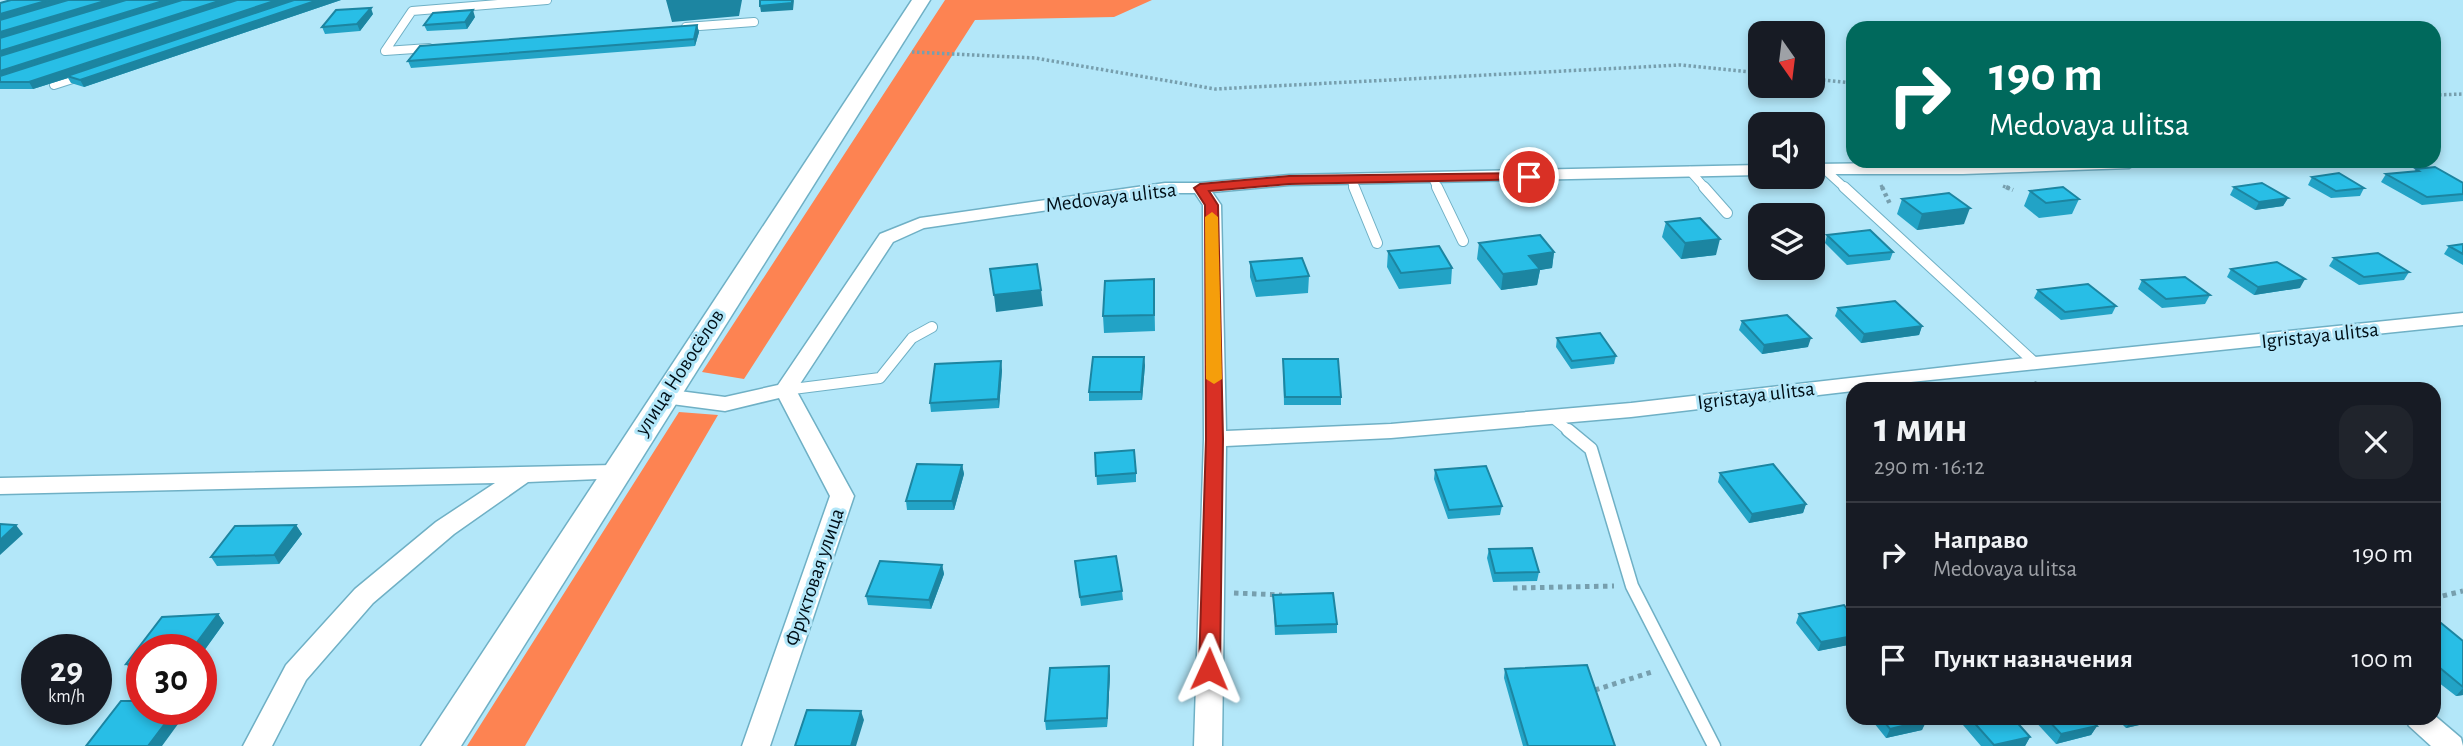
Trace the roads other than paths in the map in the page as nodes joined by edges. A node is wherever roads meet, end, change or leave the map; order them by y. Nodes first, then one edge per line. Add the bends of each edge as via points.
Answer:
1 (547, 0) edge
2 (921, 0) edge
3 (754, 22) dead end
4 (674, 29) edge
5 (437, 47) edge
6 (92, 72) edge
7 (54, 85) dead end
8 (1991, 168) edge
9 (1825, 169) edge
10 (1748, 170) edge
11 (1690, 171) junction
12 (1825, 175) edge
13 (1433, 178) junction
14 (1351, 179) junction
15 (1200, 188) junction
16 (1727, 213) dead end
17 (1464, 241) dead end
18 (1377, 243) dead end
19 (2463, 319) edge
20 (933, 327) dead end
21 (2035, 363) junction
22 (1865, 382) edge
23 (1846, 384) edge
24 (785, 390) junction
25 (664, 396) junction
26 (1552, 417) junction
27 (1215, 439) junction
28 (614, 473) junction
29 (523, 475) junction
30 (0, 485) edge
31 (2427, 725) edge
32 (257, 746) edge
33 (440, 746) edge
34 (756, 746) edge
35 (1208, 746) edge
36 (1714, 746) edge
37 (2451, 746) edge

1 - 5 lane via 412,11 386,51
2 - 25 street, улица Новосёлов
3 - 4 lane
6 - 7 lane
8 - 9 street
10 - 11 street, Medovaya ulitsa
11 - 13 street, Medovaya ulitsa
11 - 16 lane
12 - 21 lane
13 - 14 street, Medovaya ulitsa
13 - 17 lane
14 - 15 street, Medovaya ulitsa
14 - 18 lane
15 - 24 street, Medovaya ulitsa via 1165,188 920,223 886,238
15 - 27 street via 1212,205
19 - 21 street, Igristaya ulitsa
20 - 24 lane via 912,338 880,378
21 - 22 street, Igristaya ulitsa
23 - 26 street, Igristaya ulitsa
24 - 25 street via 725,404
24 - 34 street, Фруктовая улица via 842,496
25 - 28 street, улица Новосёлов
26 - 27 street, Igristaya ulitsa
26 - 36 lane via 1591,449 1632,586
27 - 35 street
28 - 29 street
28 - 33 street, улица Новосёлов
29 - 30 street
29 - 32 street via 445,528 364,596 296,673
31 - 37 street

